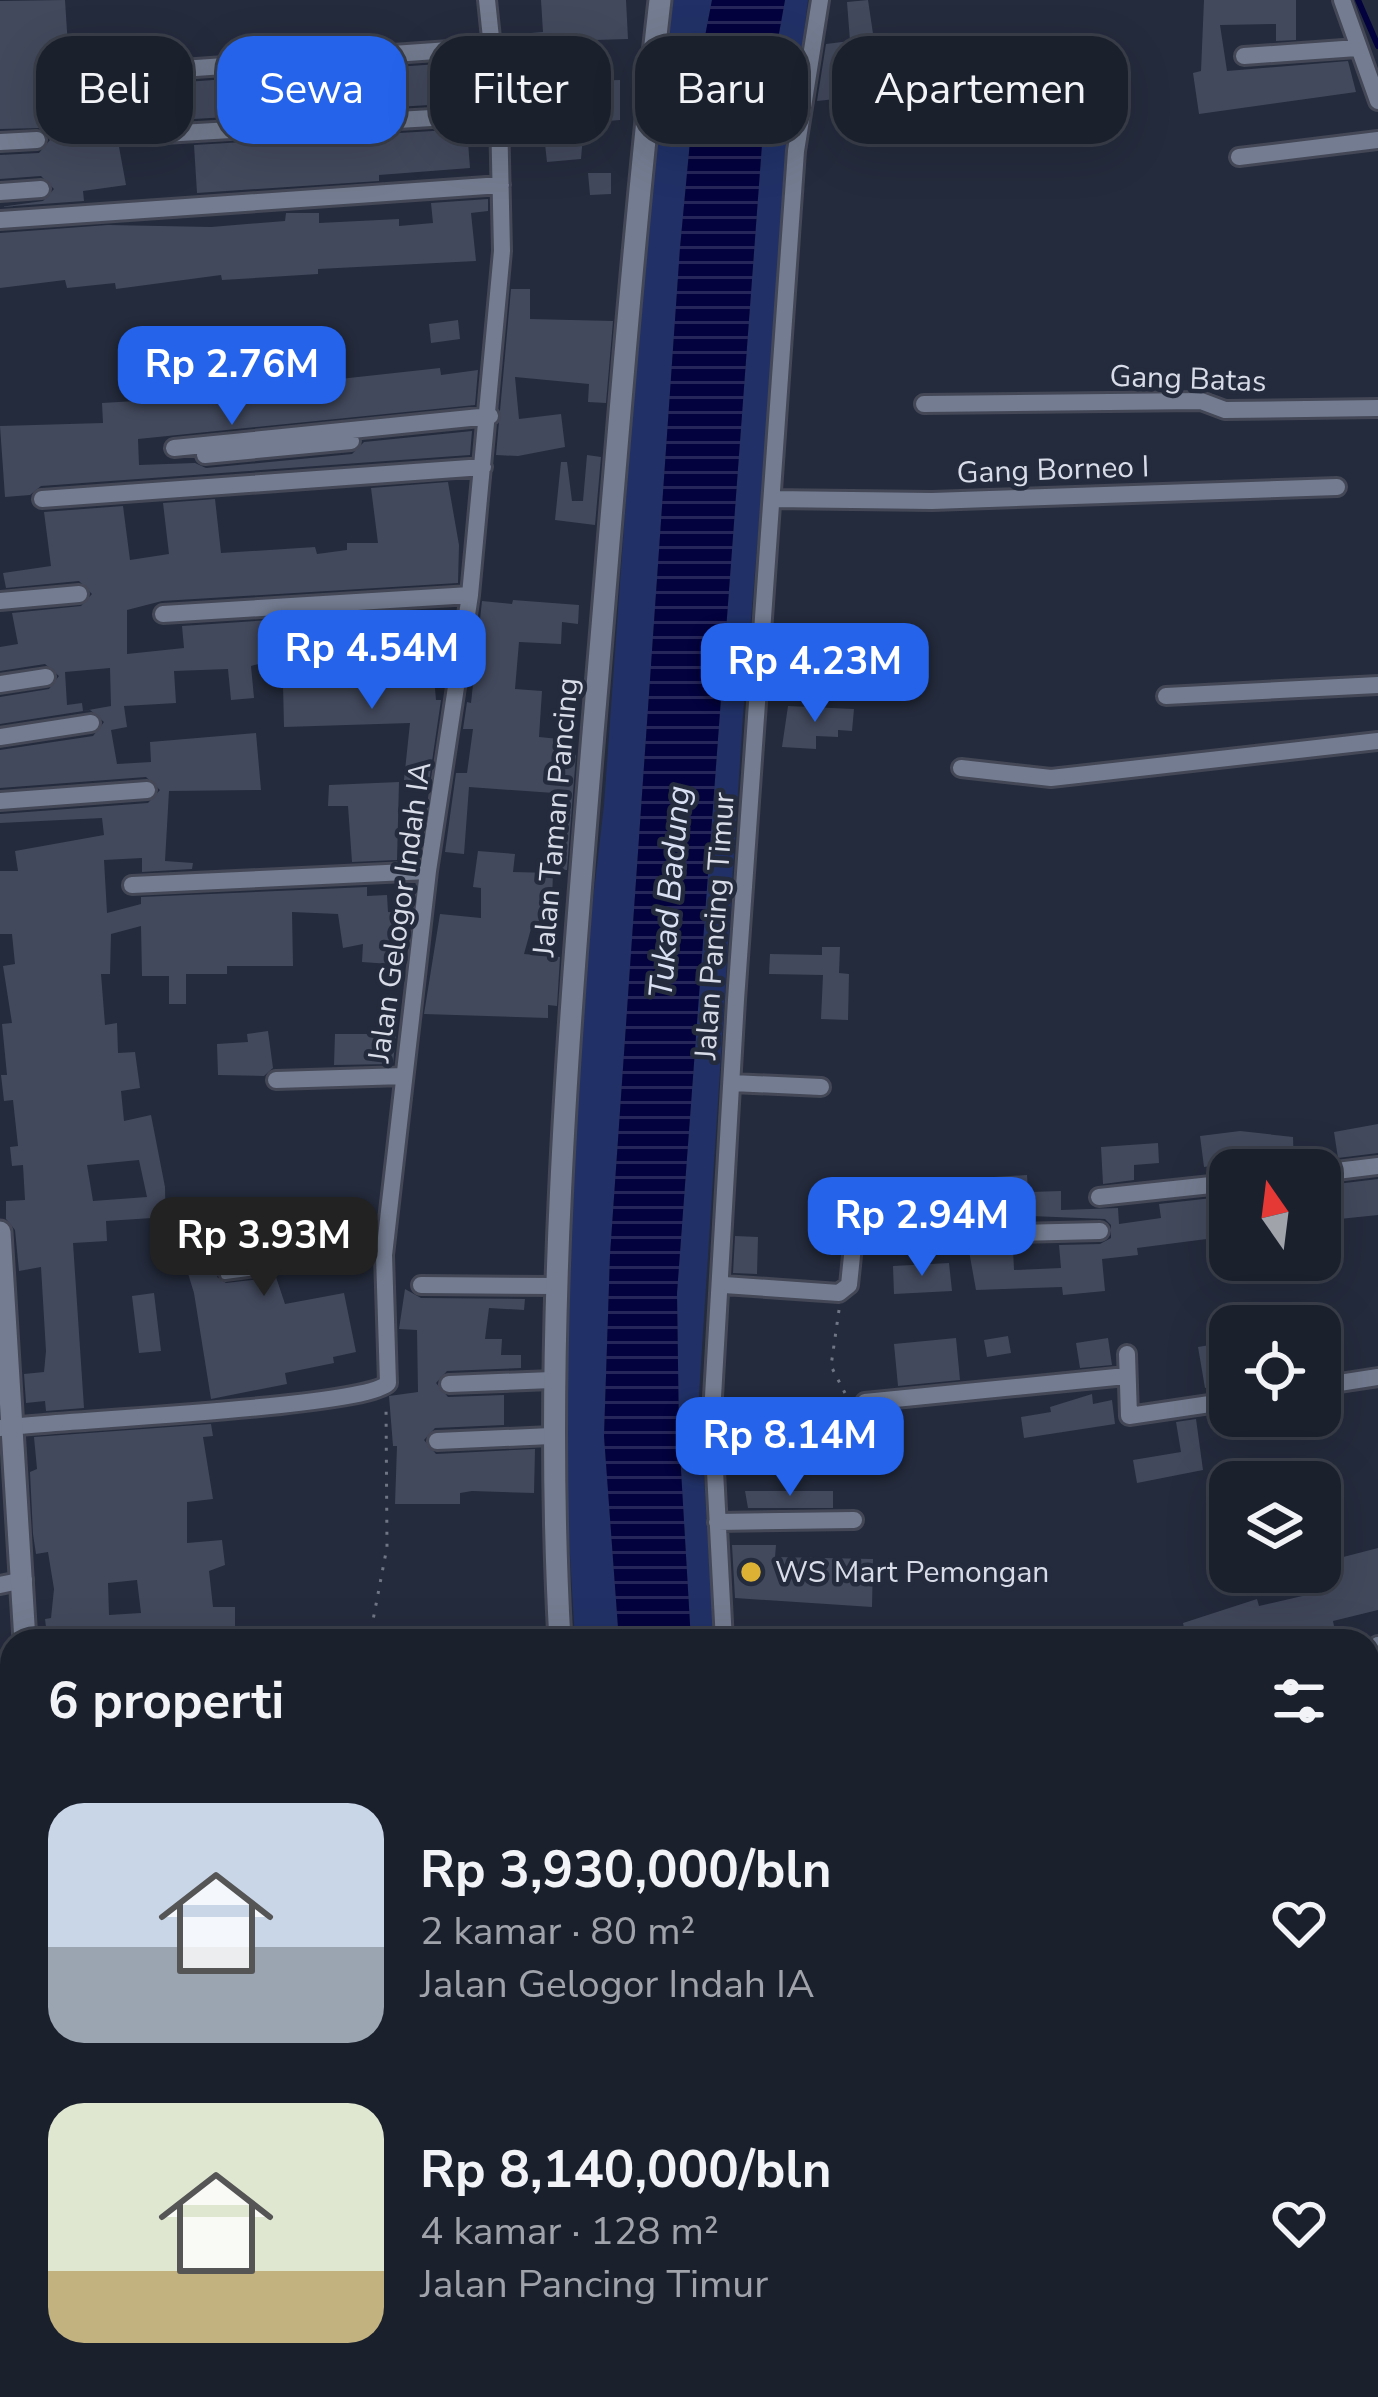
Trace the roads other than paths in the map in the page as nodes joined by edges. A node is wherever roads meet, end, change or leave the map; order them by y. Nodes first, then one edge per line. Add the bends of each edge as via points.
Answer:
1 (487, 0) edge
2 (660, 0) edge
3 (820, 0) edge
4 (1342, 0) edge
5 (491, 36) edge
6 (1357, 48) junction
7 (430, 51) edge
8 (1244, 56) dead end
9 (193, 68) edge
10 (1378, 101) edge
11 (430, 118) edge
12 (193, 132) edge
13 (36, 140) edge
14 (1378, 140) edge
15 (0, 142) edge
16 (500, 144) edge
17 (1239, 157) dead end
18 (501, 185) junction
19 (40, 189) dead end
20 (0, 192) edge
21 (0, 220) edge
22 (924, 404) dead end
23 (1378, 408) edge
24 (489, 420) junction
25 (174, 448) dead end
26 (205, 455) dead end
27 (483, 467) junction
28 (1336, 487) dead end
29 (42, 499) dead end
30 (772, 499) junction
31 (79, 594) dead end
32 (470, 595) junction
33 (0, 601) edge
34 (163, 614) dead end
35 (461, 661) junction
36 (275, 672) dead end
37 (46, 677) dead end
38 (0, 684) edge
39 (1378, 685) edge
40 (1166, 696) dead end
41 (91, 723) dead end
42 (0, 737) edge
43 (1378, 741) edge
44 (961, 768) dead end
45 (147, 790) dead end
46 (0, 801) edge
47 (428, 871) junction
48 (132, 885) dead end
49 (404, 1076) junction
50 (276, 1080) dead end
51 (732, 1083) junction
52 (821, 1087) dead end
53 (1378, 1166) edge
54 (1341, 1170) edge
55 (1209, 1185) edge
56 (1099, 1197) dead end
57 (1100, 1231) dead end
58 (0, 1232) edge
59 (384, 1255) junction
60 (225, 1274) dead end
61 (421, 1285) dead end
62 (724, 1285) junction
63 (554, 1286) junction
64 (1127, 1354) dead end
65 (1126, 1376) junction
66 (1378, 1377) edge
67 (552, 1380) junction
68 (1341, 1383) edge
69 (449, 1384) dead end
70 (865, 1402) road end
71 (1209, 1404) edge
72 (7, 1427) edge
73 (551, 1436) junction
74 (436, 1441) dead end
75 (854, 1520) dead end
76 (718, 1522) junction
77 (24, 1580) junction
78 (0, 1585) edge
79 (26, 1629) edge
80 (559, 1629) edge
81 (723, 1629) edge

1 - 5 street, Jalan Gelogor Indah IA
2 - 63 street, Jalan Taman Pancing via 567,1042
3 - 30 street, Jalan Pancing Timur via 796,151
4 - 6 street
6 - 8 street
6 - 10 street
7 - 9 street
11 - 12 street
13 - 15 street
14 - 17 street
16 - 18 street, Jalan Gelogor Indah IA
18 - 21 street
18 - 24 street, Jalan Gelogor Indah IA
19 - 20 street
22 - 23 street, Gang Batas
24 - 25 street
24 - 26 street
24 - 27 street, Jalan Gelogor Indah IA
27 - 29 street
27 - 32 street, Jalan Gelogor Indah IA
28 - 30 street, Gang Borneo I
30 - 51 street, Jalan Pancing Timur
31 - 33 street
32 - 34 street
32 - 35 street, Jalan Gelogor Indah IA
35 - 36 street
35 - 47 street, Jalan Gelogor Indah IA
37 - 38 street
39 - 40 street
41 - 42 street
43 - 44 street via 1051,778
45 - 46 street
47 - 48 street
47 - 49 street, Jalan Gelogor Indah IA
49 - 50 street
49 - 59 street, Jalan Gelogor Indah IA
51 - 52 street
51 - 62 street, Jalan Pancing Timur
53 - 54 street
55 - 56 street
57 - 62 street via 862,1237 853,1246 849,1285 839,1293
58 - 72 street
59 - 60 lane
59 - 72 street, Jalan Gelogor Indah IA via 386,1387
61 - 63 street
62 - 76 street, Jalan Pancing Timur via 712,1414
63 - 67 street, Jalan Taman Pancing
64 - 65 street
65 - 70 street
65 - 71 street via 1132,1417
66 - 68 street
67 - 69 street
67 - 73 street, Jalan Taman Pancing
72 - 77 street
73 - 74 street
73 - 80 street, Jalan Taman Pancing
75 - 76 street
76 - 81 street, Jalan Pancing Timur
77 - 78 street
77 - 79 street

